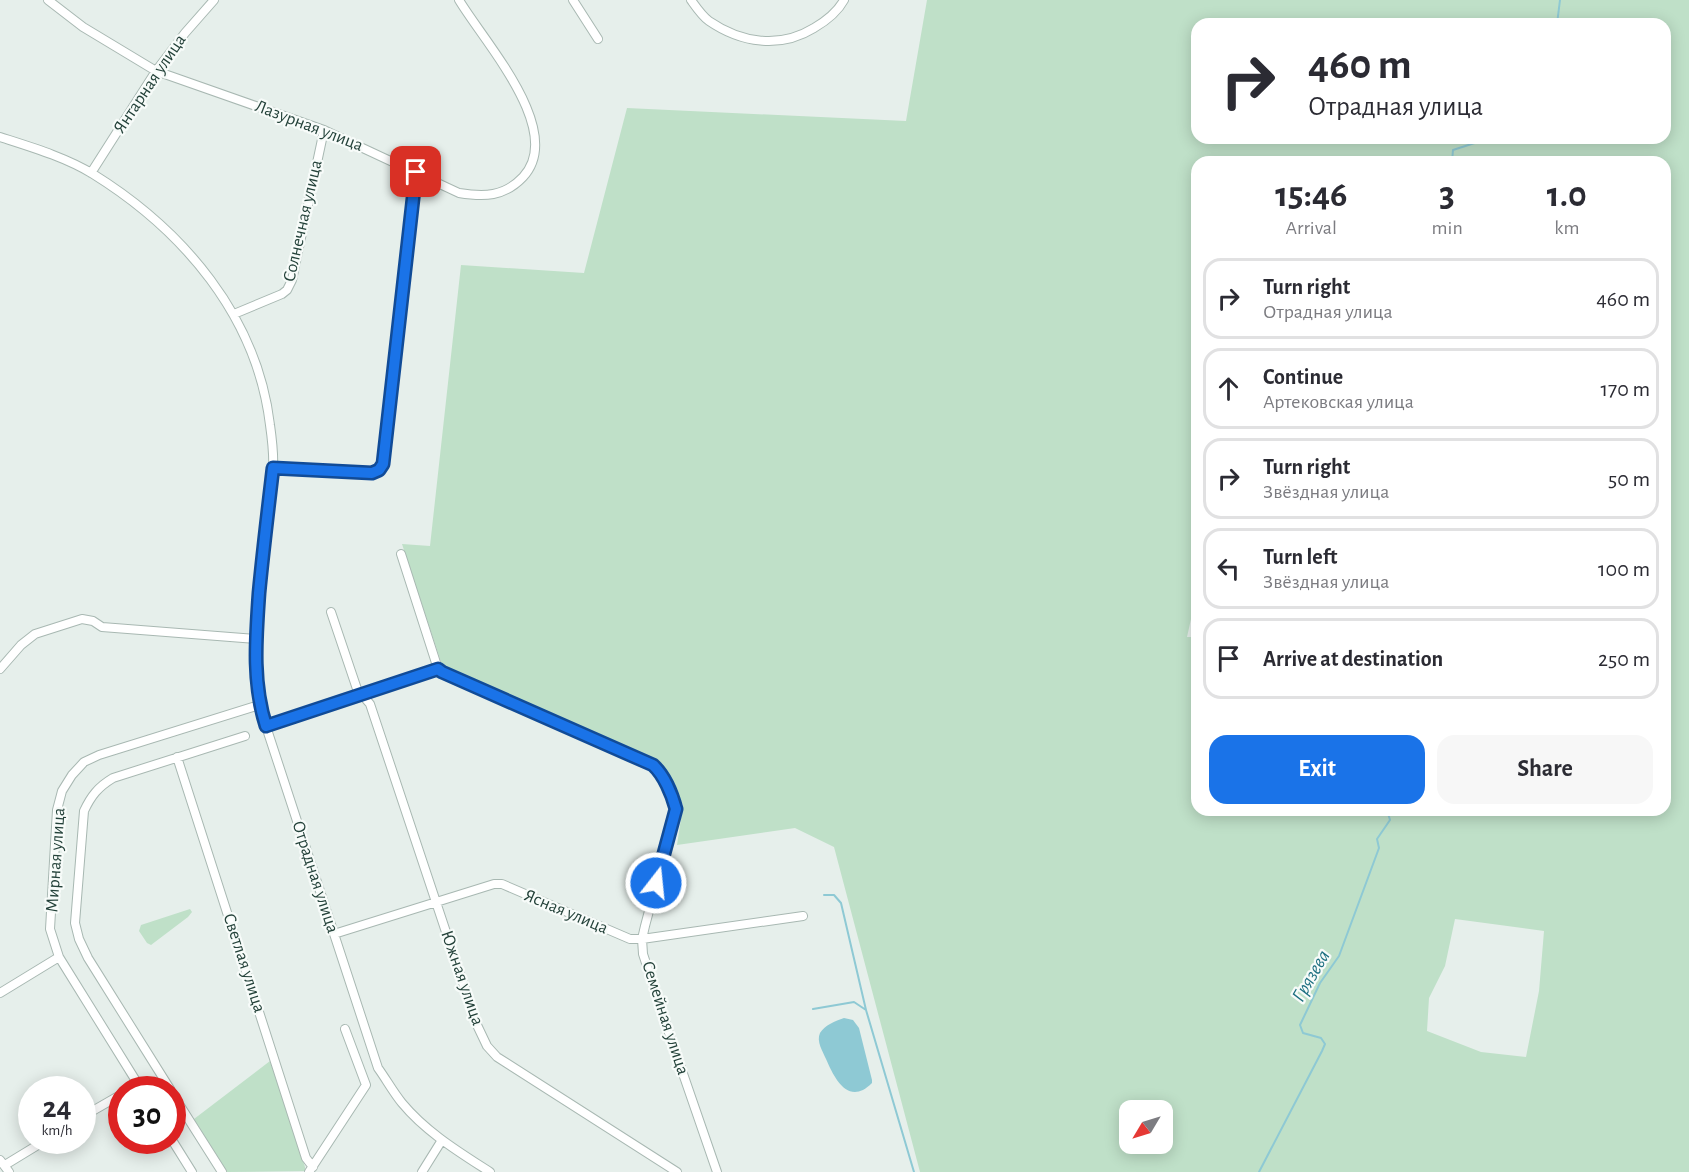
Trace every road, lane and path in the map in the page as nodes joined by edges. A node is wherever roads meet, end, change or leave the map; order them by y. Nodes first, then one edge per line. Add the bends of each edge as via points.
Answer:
1 (48, 0) edge
2 (214, 0) edge
3 (459, 0) edge
4 (573, 0) edge
5 (691, 0) edge
6 (844, 0) edge
7 (598, 39) dead end
8 (156, 71) junction
9 (324, 130) junction
10 (0, 136) edge
11 (416, 172) junction
12 (91, 173) junction
13 (234, 314) junction
14 (273, 468) junction
15 (401, 554) dead end
16 (332, 612) dead end
17 (256, 639) junction
18 (0, 669) edge
19 (438, 669) junction
20 (363, 694) junction
21 (259, 705) junction
22 (266, 726) junction
23 (245, 736) dead end
24 (177, 757) junction
25 (436, 902) junction
26 (803, 916) dead end
27 (334, 934) junction
28 (642, 939) junction
29 (59, 957) junction
30 (0, 993) edge
31 (345, 1029) dead end
32 (134, 1076) edge
33 (162, 1076) edge
34 (186, 1115) edge
35 (442, 1140) junction
36 (23, 1154) edge
37 (181, 1154) edge
38 (5, 1165) edge
39 (311, 1169) edge
40 (192, 1172) edge
41 (222, 1172) edge
42 (422, 1172) edge
43 (490, 1172) edge
44 (676, 1172) edge
45 (717, 1172) edge

1 - 8 street, Лазурная улица via 83,27
2 - 8 street, Янтарная улица
3 - 11 street, Лазурная улица via 516,85 531,116 536,148 529,170 520,180 482,197 459,193
4 - 7 street
5 - 6 street via 707,20 755,41 783,41 807,33 827,21
8 - 9 street, Лазурная улица
8 - 12 street, Янтарная улица
9 - 11 street, Лазурная улица
9 - 13 street, Солнечная улица via 292,280 282,294
10 - 12 street, Отрадная улица
11 - 14 street via 383,464 372,473
12 - 13 street, Отрадная улица via 145,212 185,249
13 - 14 street, Отрадная улица via 257,363 267,400
14 - 17 street, Отрадная улица
15 - 19 street
16 - 20 street, Южная улица via 357,689
17 - 18 street via 102,627 82,619 35,634
17 - 21 street, Отрадная улица
19 - 20 street
19 - 28 street, Семейная улица via 653,765 662,775 676,809
20 - 22 street
20 - 25 street, Южная улица via 370,704
21 - 22 street, Отрадная улица
21 - 29 street, Мирная улица via 99,756 84,762 72,775 57,810 51,929
22 - 27 street, Отрадная улица
23 - 24 street, Мирная улица
24 - 33 street, Мирная улица via 113,778 91,796 84,811 75,923 88,958
24 - 39 street, Светлая улица
25 - 27 street, Ясная улица
25 - 28 street, Ясная улица via 502,884 622,937
25 - 44 street, Южная улица via 487,1046 497,1057
26 - 28 street, Ясная улица
27 - 35 street, Отрадная улица via 378,1068 402,1104
28 - 45 street, Семейная улица via 643,954
29 - 30 street
29 - 32 street, Мирная улица
31 - 39 street via 366,1085
34 - 41 street
35 - 42 street
35 - 43 street, Отрадная улица
36 - 38 street
37 - 40 street

